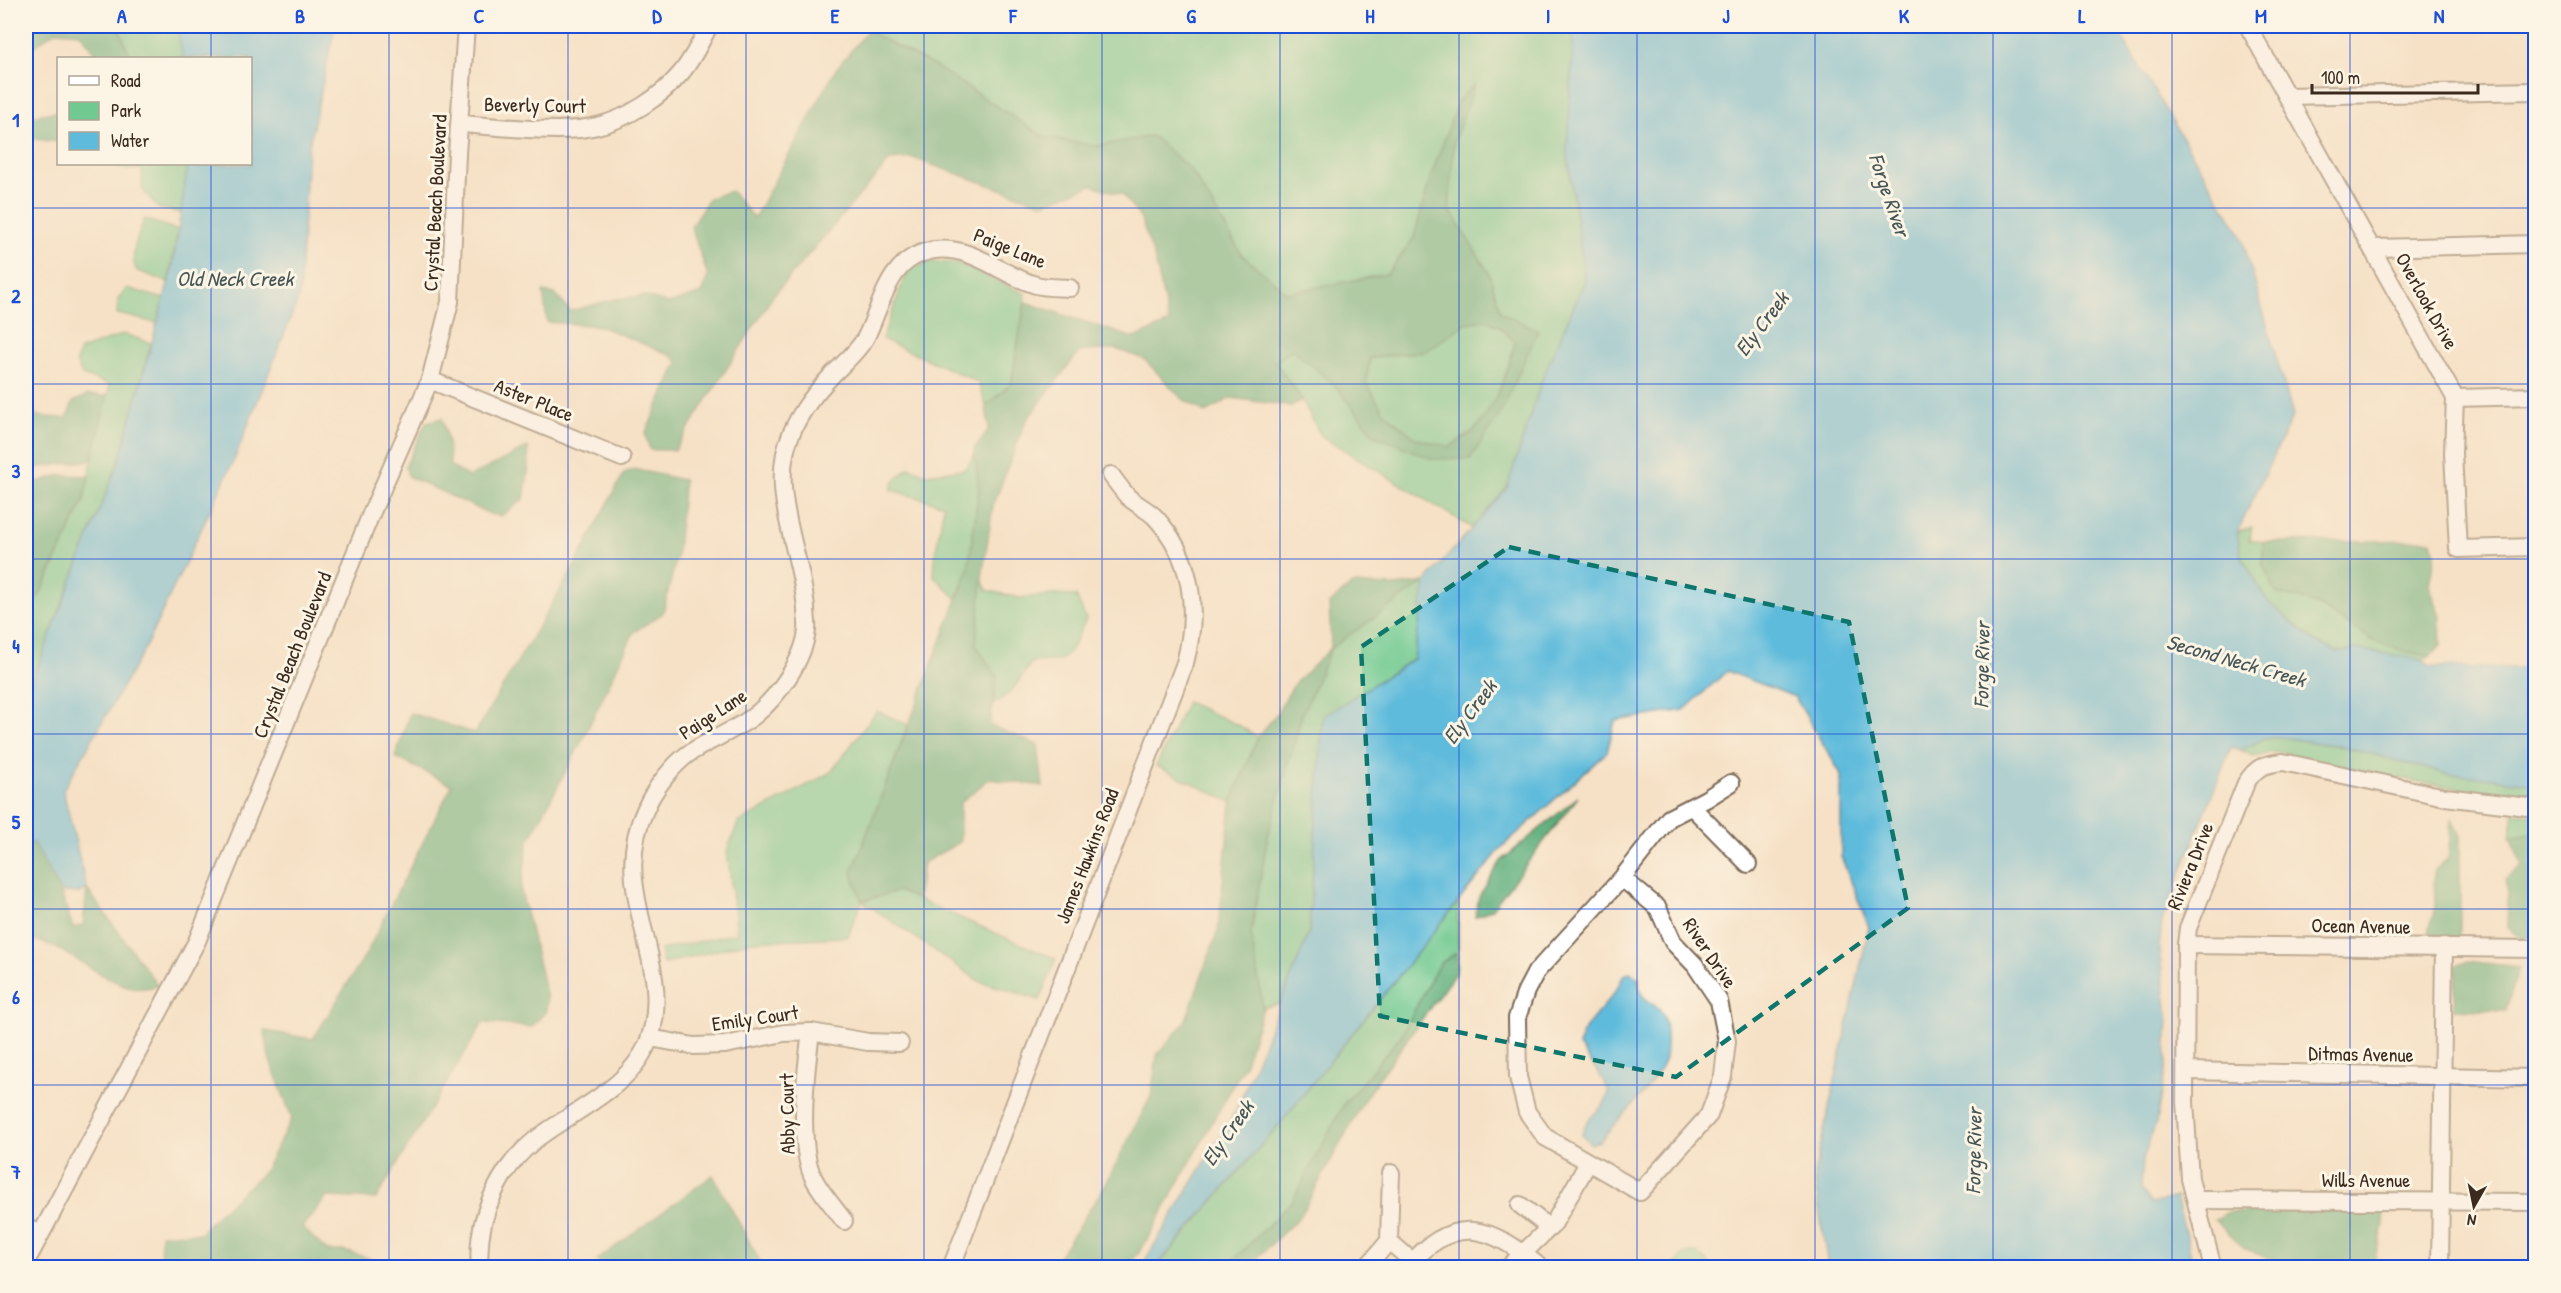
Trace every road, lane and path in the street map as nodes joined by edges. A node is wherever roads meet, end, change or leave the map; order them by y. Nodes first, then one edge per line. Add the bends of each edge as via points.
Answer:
1 (466, 26) edge
2 (709, 26) edge
3 (2248, 26) edge
4 (2535, 91) edge
5 (2287, 96) junction
6 (460, 124) junction
7 (2535, 244) edge
8 (2374, 248) junction
9 (1070, 288) dead end
10 (430, 380) junction
11 (2535, 396) edge
12 (2455, 398) junction
13 (622, 459) dead end
14 (1110, 475) dead end
15 (2535, 547) edge
16 (1731, 783) dead end
17 (1692, 807) junction
18 (2535, 808) edge
19 (1748, 864) dead end
20 (1622, 878) junction
21 (2187, 945) junction
22 (2444, 947) junction
23 (2535, 949) edge
24 (811, 1032) junction
25 (650, 1038) junction
26 (900, 1043) dead end
27 (2186, 1071) junction
28 (2443, 1077) junction
29 (2535, 1078) edge
30 (1588, 1163) junction
31 (1391, 1173) dead end
32 (2196, 1200) junction
33 (2440, 1201) junction
34 (2535, 1202) edge
35 (1520, 1205) dead end
36 (844, 1221) dead end
37 (1550, 1228) junction
38 (33, 1231) edge
39 (1389, 1240) junction
40 (1523, 1253) junction
41 (26, 1262) edge
42 (1410, 1264) edge
43 (480, 1268) edge
44 (951, 1268) edge
45 (1366, 1268) edge
46 (1508, 1268) edge
47 (1540, 1268) edge
48 (2213, 1268) edge
49 (2440, 1268) edge

1 - 6 street, Crystal Beach Boulevard
2 - 6 street, Beverly Court via 681,73 622,117 596,127 564,129
3 - 5 street, Overlook Drive
4 - 5 street
5 - 8 street, Overlook Drive
6 - 10 street, Crystal Beach Boulevard via 450,302
7 - 8 street
8 - 12 street, Overlook Drive
9 - 25 street, Paige Lane via 1037,285 956,249 913,256 887,285 864,340 800,414 789,438 783,467 783,493 805,594 807,631 796,662 783,685 754,716 686,756 672,771 646,806 636,837 634,890 656,981
10 - 13 street, Aster Place
10 - 38 street, Crystal Beach Boulevard via 196,941
11 - 12 street
12 - 15 street, Overlook Drive via 2458,549
14 - 44 street, James Hawkins Road via 1128,497 1153,515 1181,554 1191,589 1191,639
16 - 17 street
17 - 19 street
17 - 20 street via 1669,818
18 - 21 street, Riviera Drive via 2445,797 2283,762 2262,765 2246,783 2188,928
20 - 30 street, River Drive via 1536,972 1517,1018 1518,1077 1527,1112 1545,1137
20 - 30 street, River Drive via 1658,908 1673,942 1719,1001 1726,1053 1723,1076 1709,1115 1640,1192
21 - 22 street, Ocean Avenue
21 - 27 street, Riviera Drive
22 - 23 street, Ocean Avenue
22 - 28 street
24 - 25 street, Emily Court via 784,1033 725,1045 694,1046
24 - 26 street, Emily Court
24 - 36 street, Abby Court via 804,1121 806,1153 813,1178
25 - 43 street, Paige Lane via 615,1086 543,1133 514,1160 491,1198 482,1225
27 - 28 street, Ditmas Avenue
27 - 32 street, Riviera Drive via 2190,1179
28 - 29 street, Ditmas Avenue
28 - 33 street
30 - 37 street
31 - 39 street
32 - 33 street, Wills Avenue
32 - 48 street, Riviera Drive
33 - 34 street, Wills Avenue
33 - 49 street
35 - 37 street
37 - 40 street
38 - 41 street, Crystal Beach Boulevard
39 - 42 street
39 - 45 street
40 - 42 street via 1498,1236 1459,1231 1434,1240
40 - 46 street
40 - 47 street

